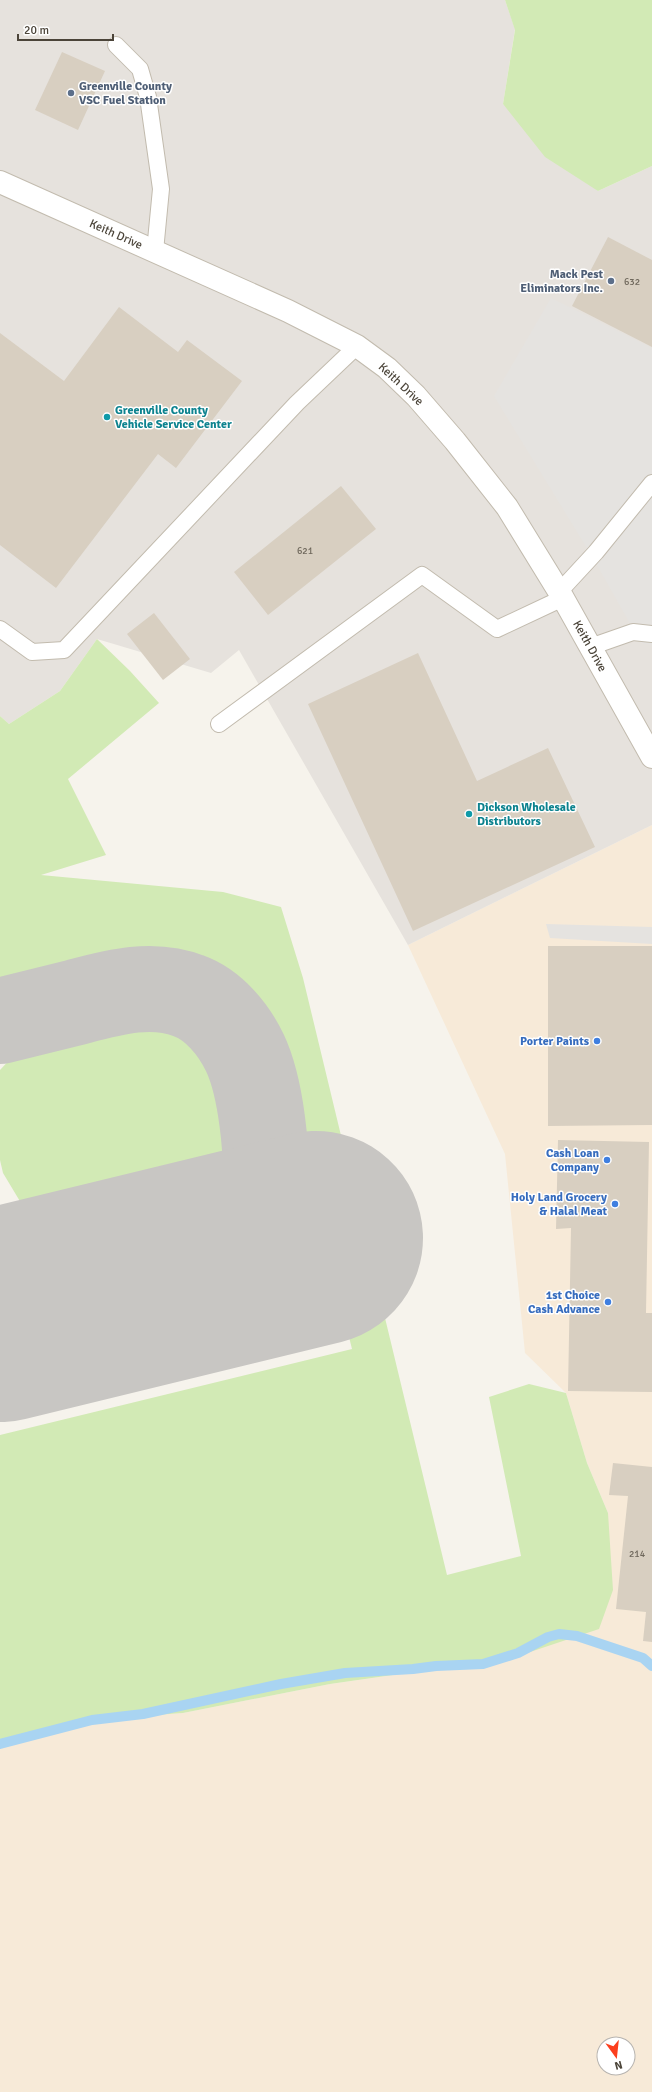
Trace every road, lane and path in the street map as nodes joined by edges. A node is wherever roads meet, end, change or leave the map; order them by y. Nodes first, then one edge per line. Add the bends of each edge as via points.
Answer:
1 (116, 46) dead end
2 (0, 182) edge
3 (155, 252) junction
4 (357, 346) junction
5 (652, 483) edge
6 (561, 595) junction
7 (0, 628) edge
8 (652, 634) edge
9 (590, 647) junction
10 (219, 724) dead end
11 (652, 757) edge

1 - 3 lane via 140,70 148,98 161,189
2 - 3 street, Keith Drive
3 - 4 street, Keith Drive via 288,311
4 - 6 street, Keith Drive via 387,368 416,396 455,441 507,507
4 - 7 lane via 297,403 64,650 32,652
5 - 6 lane
6 - 9 street, Keith Drive
6 - 10 lane via 498,629 422,575
8 - 9 lane via 633,632
9 - 11 street, Keith Drive

